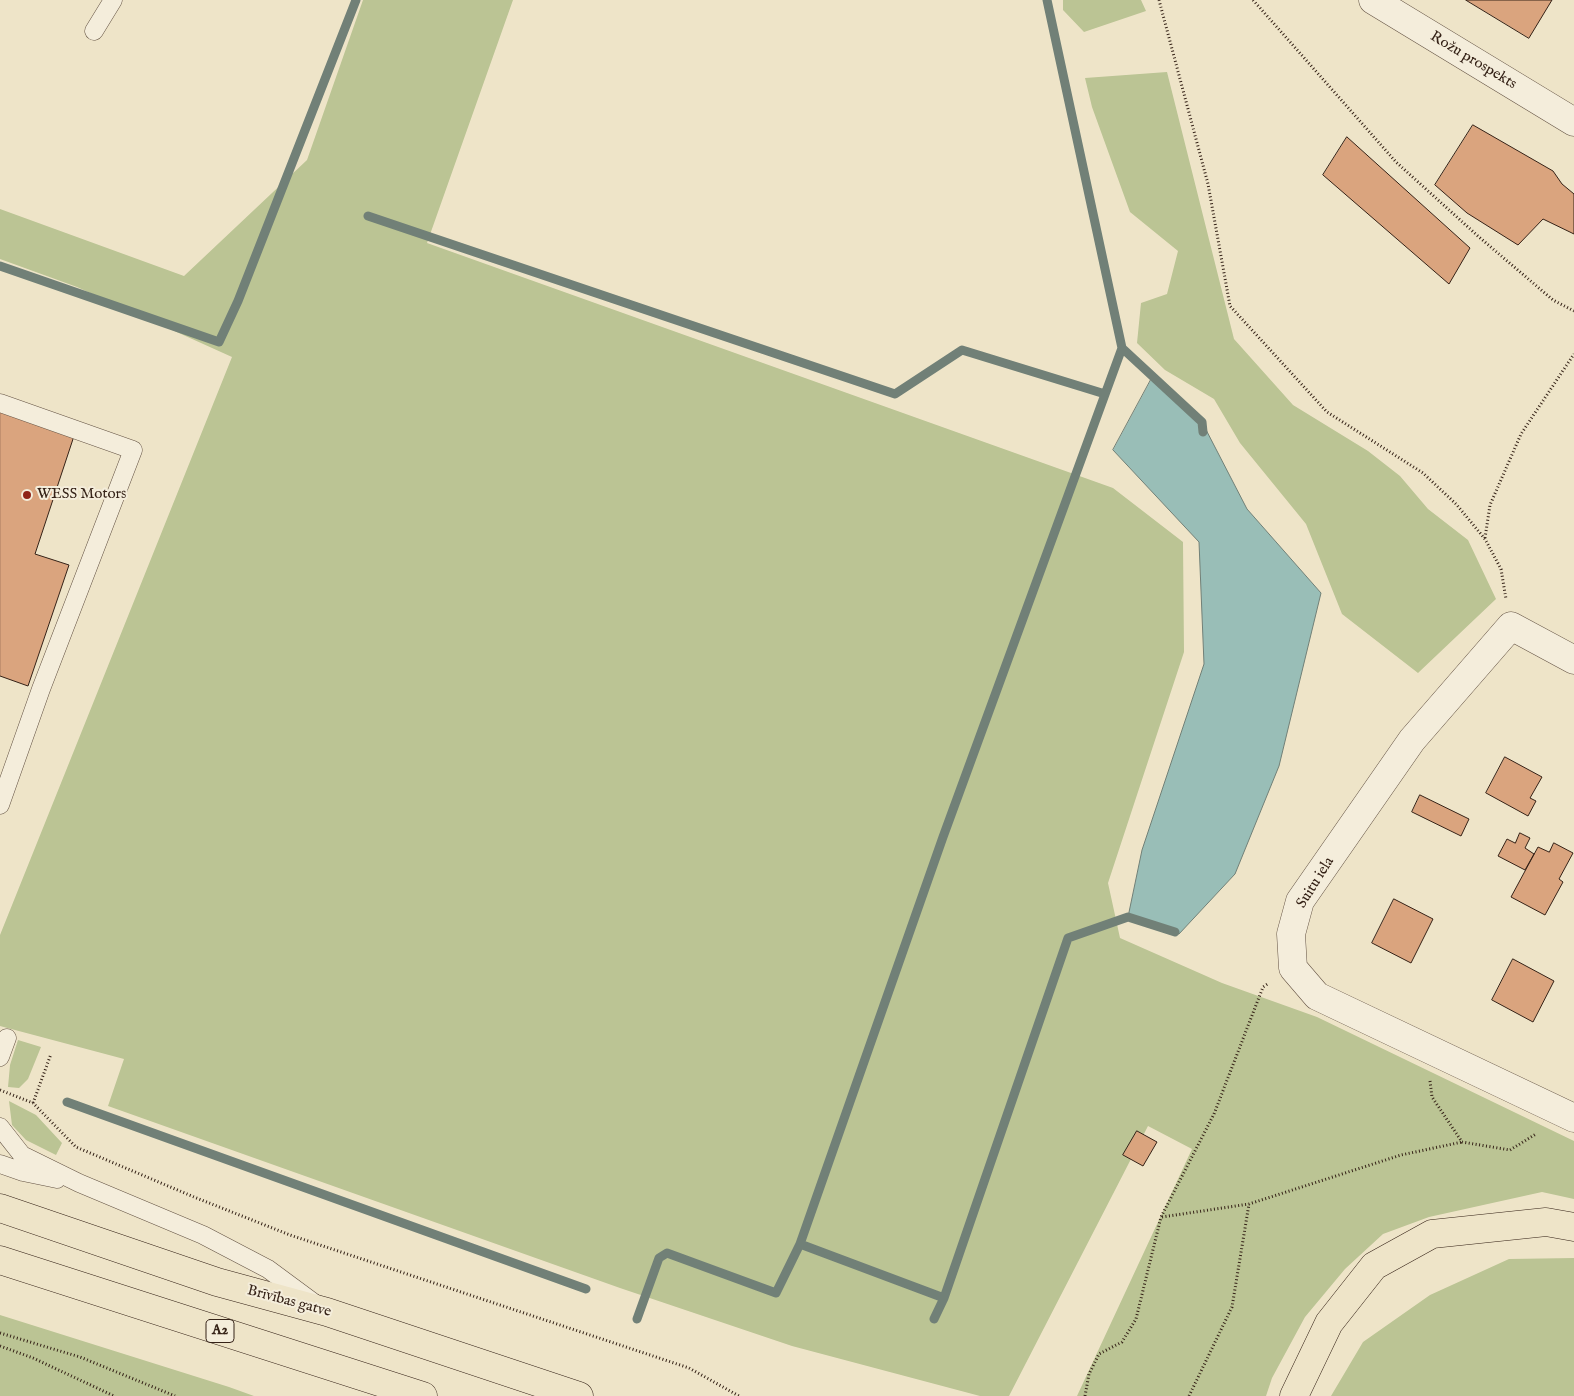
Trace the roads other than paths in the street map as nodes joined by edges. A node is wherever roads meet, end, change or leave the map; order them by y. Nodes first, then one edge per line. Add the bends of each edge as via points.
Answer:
1 (113, 0) edge
2 (1372, 0) edge
3 (94, 31) dead end
4 (1574, 122) edge
5 (0, 404) edge
6 (1574, 660) edge
7 (0, 805) edge
8 (7, 1038) dead end
9 (0, 1057) edge
10 (1570, 1117) edge
11 (0, 1128) edge
12 (0, 1164) edge
13 (79, 1183) junction
14 (0, 1208) edge
15 (1574, 1227) edge
16 (0, 1260) edge
17 (327, 1312) junction
18 (423, 1396) edge
19 (579, 1396) edge
20 (1294, 1396) edge

1 - 3 lane
2 - 4 street, Rožu prospekts
5 - 7 lane via 133,450 40,689
6 - 10 street, Suitu iela via 1511,626 1412,740 1300,901 1291,934 1293,968 1317,996
8 - 9 lane
11 - 13 lane via 22,1155
12 - 13 lane
13 - 17 lane via 203,1235 268,1269
14 - 17 highway, Brīvības gatve via 217,1282
15 - 20 highway via 1546,1222 1432,1234 1374,1266 1329,1323
16 - 18 highway, A2
17 - 19 highway, Brīvības gatve

